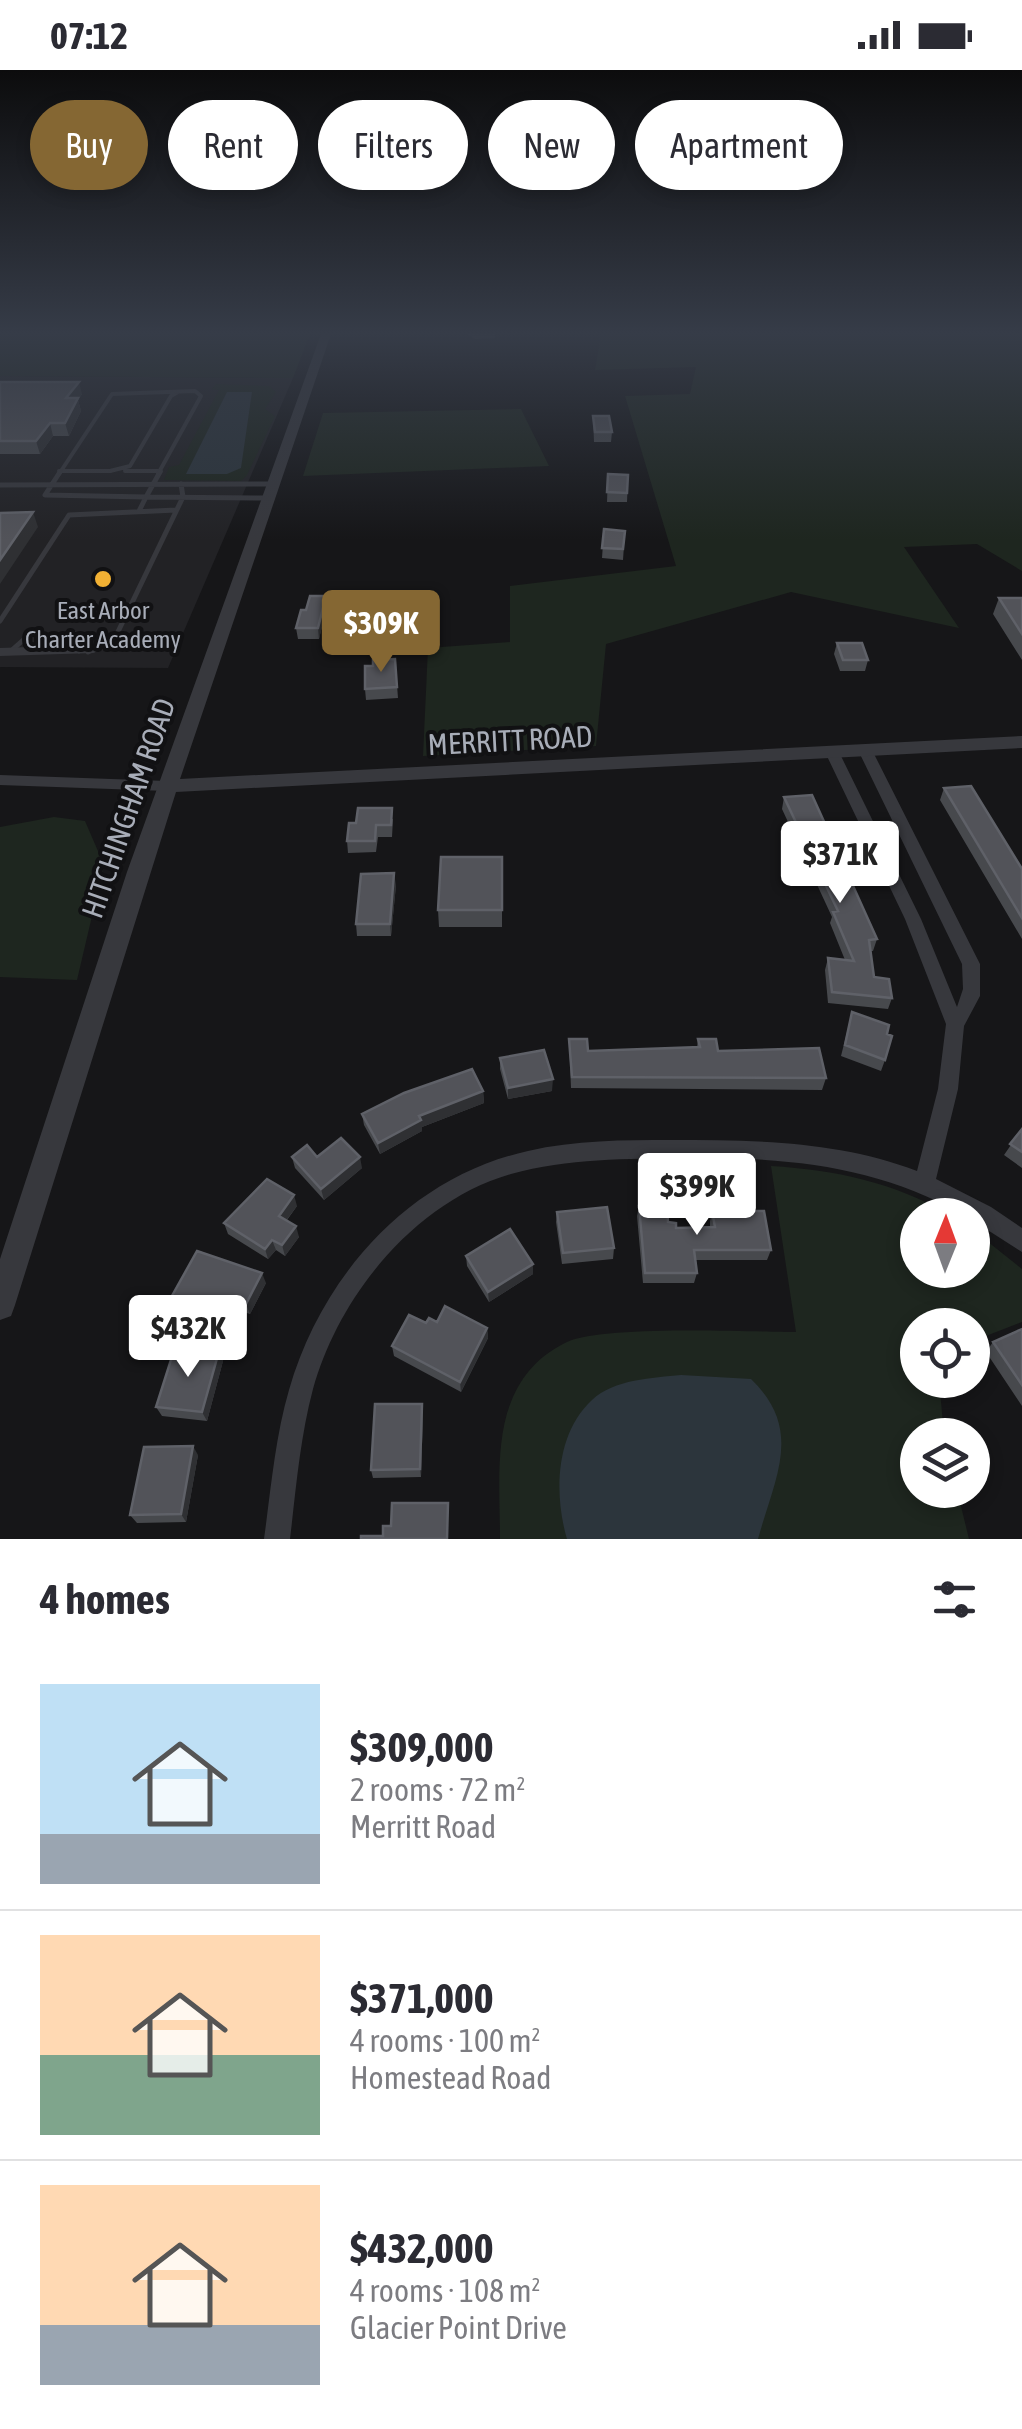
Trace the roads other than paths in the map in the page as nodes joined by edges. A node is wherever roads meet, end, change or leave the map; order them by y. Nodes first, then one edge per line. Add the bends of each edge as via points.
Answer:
1 (106, 403) edge
2 (167, 403) edge
3 (197, 403) edge
4 (302, 403) edge
5 (160, 470) junction
6 (59, 471) junction
7 (110, 471) junction
8 (50, 484) junction
9 (153, 484) junction
10 (181, 484) junction
11 (0, 485) edge
12 (272, 491) junction
13 (146, 497) junction
14 (183, 497) junction
15 (176, 510) junction
16 (139, 511) junction
17 (0, 621) edge
18 (30, 634) dead end
19 (75, 634) dead end
20 (4, 652) edge
21 (80, 652) junction
22 (1022, 742) edge
23 (864, 750) junction
24 (832, 752) junction
25 (0, 780) edge
26 (168, 786) junction
27 (955, 1024) junction
28 (925, 1182) junction
29 (1022, 1242) edge
30 (0, 1306) edge
31 (277, 1539) edge

1 - 6 lane
2 - 7 lane via 130,466
3 - 5 lane
4 - 12 street, HITCHINGHAM ROAD
5 - 7 lane
5 - 9 lane
6 - 7 lane
6 - 8 lane
8 - 9 lane
8 - 11 lane
8 - 13 lane via 45,495 52,497
9 - 10 lane
9 - 13 lane
10 - 12 lane
10 - 14 lane
12 - 14 lane
12 - 26 street, HITCHINGHAM ROAD
13 - 14 lane
13 - 16 lane
14 - 15 lane
15 - 16 lane
15 - 21 lane via 114,640
16 - 17 lane via 69,514
18 - 20 lane
19 - 21 lane
20 - 21 lane
22 - 23 street, MERRITT ROAD
23 - 24 street, MERRITT ROAD
23 - 27 street via 971,964 972,997
24 - 26 street, MERRITT ROAD
24 - 27 street
25 - 26 street, MERRITT ROAD
26 - 30 street, HITCHINGHAM ROAD
27 - 28 street via 948,1089
28 - 29 street
28 - 31 street via 825,1153 722,1149 586,1153 509,1164 470,1180 403,1225 325,1326 298,1406

